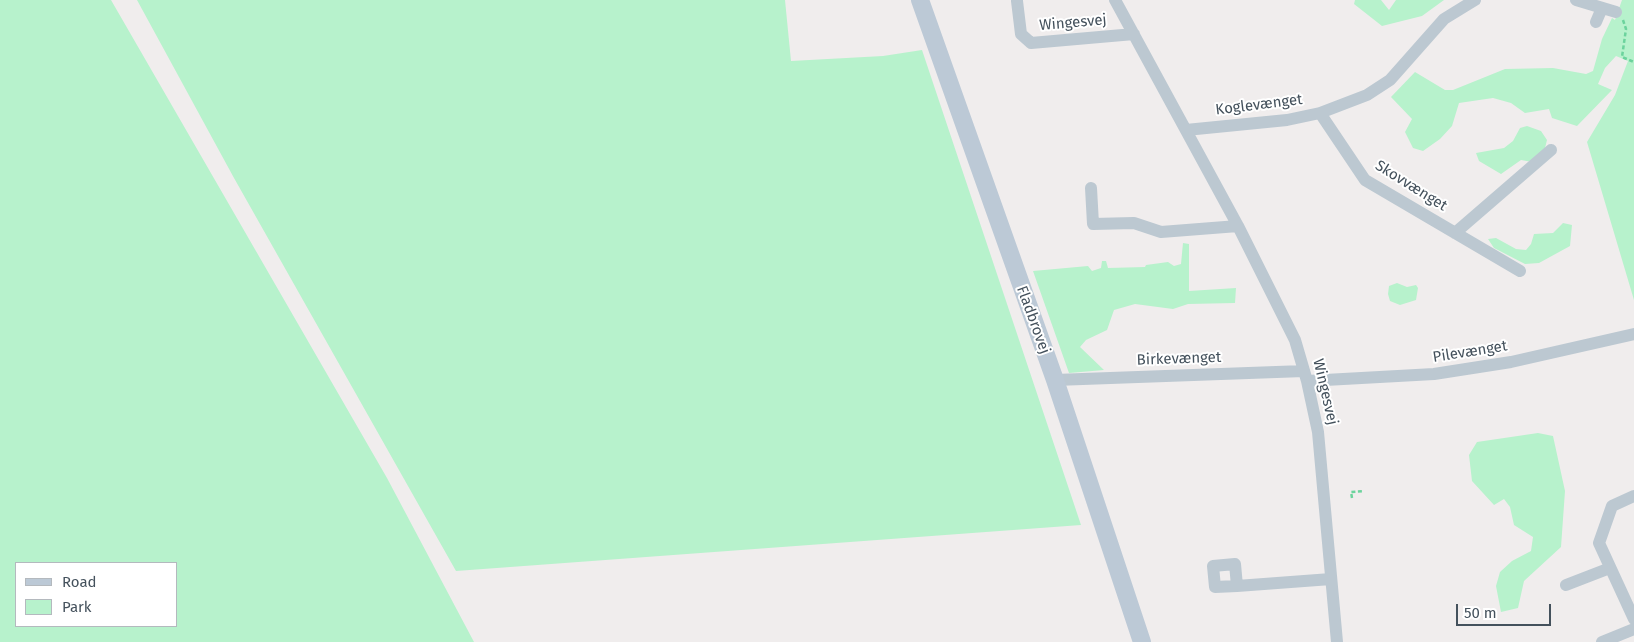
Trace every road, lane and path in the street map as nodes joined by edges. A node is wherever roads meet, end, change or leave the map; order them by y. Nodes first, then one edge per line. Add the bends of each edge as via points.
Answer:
1 (920, 0) edge
2 (1115, 0) edge
3 (1475, 0) edge
4 (1576, 0) edge
5 (1017, 1) edge
6 (1602, 8) junction
7 (1616, 12) joint
8 (1596, 22) dead end
9 (1134, 34) junction
10 (1634, 62) edge
11 (1320, 113) junction
12 (1186, 130) junction
13 (1551, 150) dead end
14 (1091, 188) dead end
15 (1238, 226) junction
16 (1455, 233) junction
17 (1520, 271) dead end
18 (1634, 334) edge
19 (1306, 376) junction
20 (1055, 380) junction
21 (1364, 491) dead end
22 (1634, 496) edge
23 (1352, 498) dead end
24 (1610, 568) junction
25 (1331, 579) junction
26 (1566, 585) dead end
27 (1236, 586) dead end
28 (1634, 619) edge
29 (1634, 629) edge
30 (1142, 642) edge
31 (1337, 642) edge
32 (1602, 642) edge

1 - 20 main road, Fladbrovej
2 - 9 street, Wingesvej
3 - 11 street, Koglevænget via 1444,19 1390,80 1367,95
4 - 6 street
5 - 9 street, Wingesvej via 1021,34 1031,43
6 - 7 street
6 - 8 street
7 - 10 path via 1626,29 1622,57
9 - 12 street, Wingesvej
11 - 12 street, Koglevænget via 1287,120
11 - 16 street, Skovvænget via 1365,180
12 - 15 street, Wingesvej
13 - 16 street
14 - 15 street via 1093,224 1134,222 1161,232
15 - 19 street, Wingesvej via 1295,340
16 - 17 street, Skovvænget
18 - 19 street, Pilevænget via 1511,362 1434,374
19 - 20 street, Birkevænget
19 - 25 street, Wingesvej via 1318,432
20 - 30 main road, Fladbrovej
21 - 23 path via 1351,492
22 - 24 street via 1612,506 1599,543
24 - 26 street
24 - 28 street
25 - 27 street
25 - 31 street, Wingesvej
29 - 32 street

